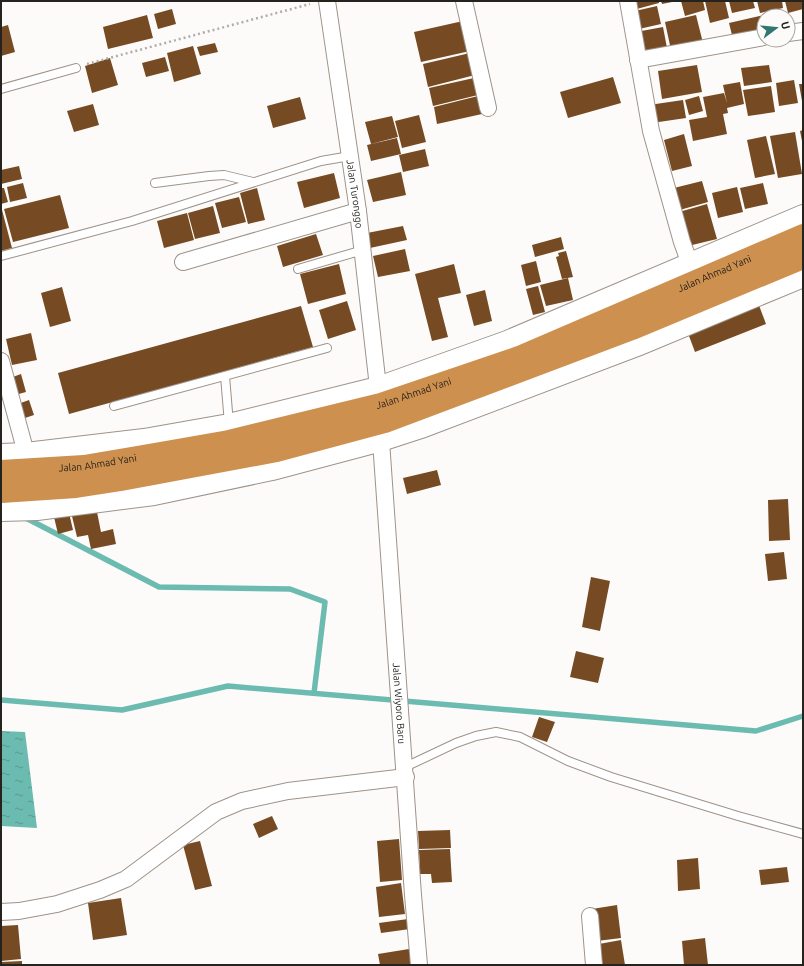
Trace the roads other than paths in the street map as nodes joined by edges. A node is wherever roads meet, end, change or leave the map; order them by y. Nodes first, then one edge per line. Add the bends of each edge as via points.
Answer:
1 (464, 1) edge
2 (628, 1) edge
3 (321, 2) edge
4 (756, 39) edge
5 (638, 60) junction
6 (76, 68) road end
7 (1, 89) edge
8 (488, 108) dead end
9 (350, 156) junction
10 (254, 182) junction
11 (155, 183) dead end
12 (358, 212) junction
13 (803, 215) edge
14 (803, 235) edge
15 (363, 250) junction
16 (1, 256) edge
17 (803, 258) edge
18 (183, 262) dead end
19 (690, 264) junction
20 (298, 269) dead end
21 (803, 277) edge
22 (327, 348) dead end
23 (1, 362) edge
24 (554, 368) junction
25 (225, 376) junction
26 (378, 387) junction
27 (114, 406) dead end
28 (229, 432) junction
29 (381, 441) junction
30 (26, 453) junction
31 (1, 454) edge
32 (1, 471) edge
33 (1, 492) edge
34 (1, 512) edge
35 (405, 772) junction
36 (803, 834) edge
37 (1, 912) edge
38 (590, 916) dead end
39 (419, 965) edge
40 (594, 965) edge

1 - 8 street
2 - 5 street
3 - 9 street, Jalan Turonggo
4 - 5 street
5 - 19 street via 651,131
6 - 7 lane
9 - 10 lane via 321,161
9 - 12 street, Jalan Turonggo
10 - 11 lane via 224,175
10 - 16 lane via 132,221
12 - 15 street, Jalan Turonggo
12 - 18 street
13 - 19 street
14 - 28 highway, Jalan Ahmad Yani via 519,357 381,404
15 - 20 lane
15 - 26 street, Jalan Turonggo
17 - 24 highway, Jalan Ahmad Yani via 632,329
19 - 26 street via 507,341
21 - 24 street via 637,346
22 - 25 lane
23 - 30 street
24 - 29 street via 424,426
24 - 33 highway, Jalan Ahmad Yani via 385,422 277,451 84,486
25 - 27 lane
25 - 28 lane
26 - 28 street
28 - 30 street
28 - 32 highway, Jalan Ahmad Yani via 84,466
29 - 34 street via 272,470 154,495
29 - 35 street, Jalan Wiyoro Baru
30 - 31 street
35 - 36 lane via 456,743 496,732 520,737 568,762 610,777
35 - 37 street via 242,801 216,812 126,879 57,904
35 - 39 street, Jalan Wiyoro Baru
38 - 40 street

